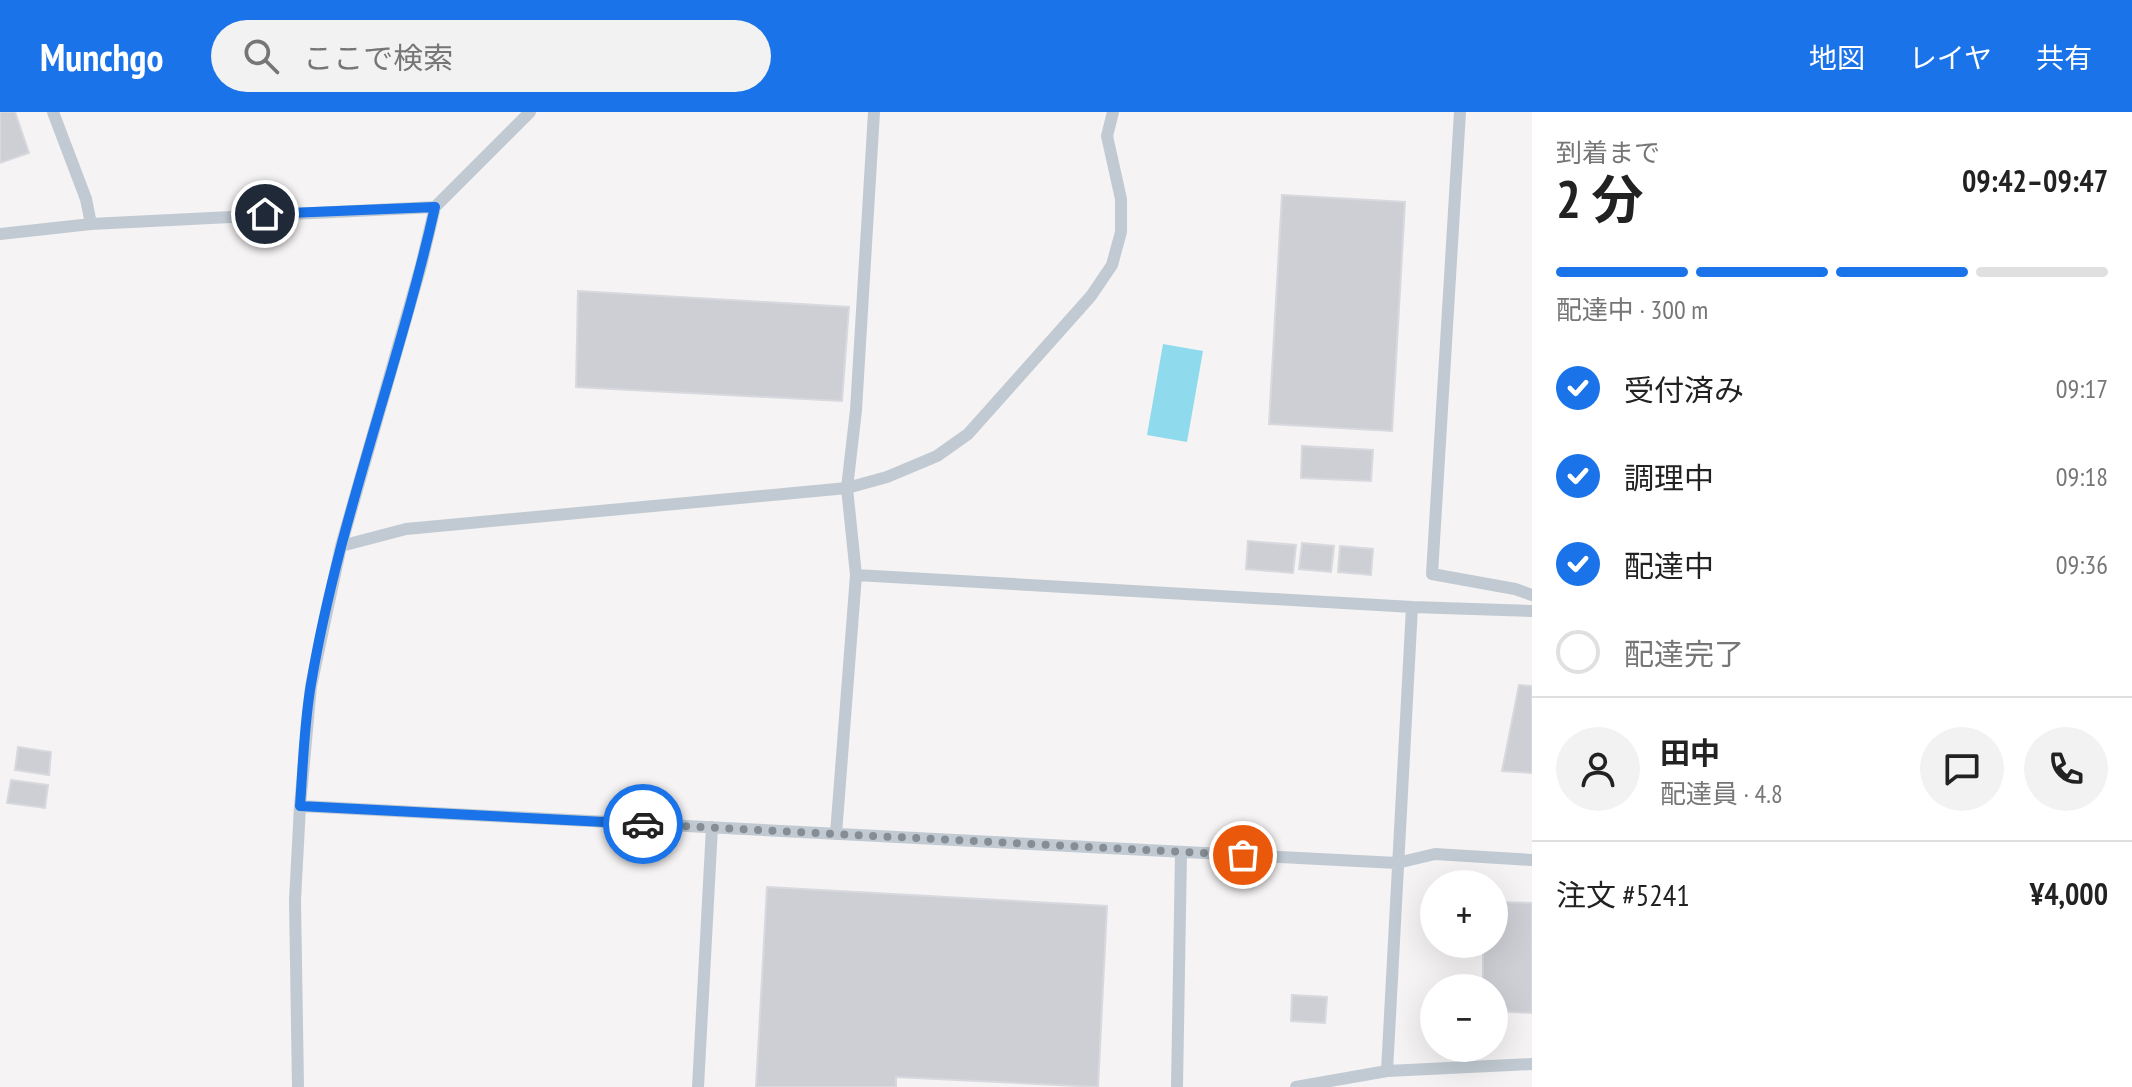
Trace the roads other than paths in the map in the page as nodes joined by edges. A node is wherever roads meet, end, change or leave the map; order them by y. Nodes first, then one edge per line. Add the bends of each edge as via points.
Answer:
1 (53, 112) edge
2 (530, 112) edge
3 (874, 112) edge
4 (1113, 112) edge
5 (1460, 112) edge
6 (435, 207) junction
7 (91, 224) junction
8 (0, 234) edge
9 (847, 488) junction
10 (341, 546) junction
11 (856, 575) junction
12 (1532, 595) edge
13 (1412, 607) junction
14 (1532, 611) edge
15 (300, 806) junction
16 (712, 827) junction
17 (836, 834) junction
18 (1181, 852) junction
19 (1532, 860) edge
20 (1397, 863) junction
21 (1532, 1064) edge
22 (1387, 1071) junction
23 (298, 1087) edge
24 (698, 1087) edge
25 (1177, 1087) edge
26 (1296, 1087) edge

1 - 7 lane
2 - 6 lane
3 - 9 lane
4 - 9 lane via 1107,136 1121,199 1121,232 1112,265 1091,296 968,434 937,456
5 - 12 lane via 1432,574
6 - 7 lane
6 - 10 lane
7 - 8 lane
9 - 10 lane via 406,529
9 - 11 lane
10 - 15 lane via 311,686
11 - 13 lane
11 - 17 lane
13 - 14 lane
13 - 20 lane
15 - 16 lane
15 - 23 lane via 295,900
16 - 17 lane
16 - 24 lane
17 - 18 lane
18 - 20 lane
18 - 25 lane
19 - 20 lane via 1435,854
20 - 22 lane
21 - 22 lane
22 - 26 lane

